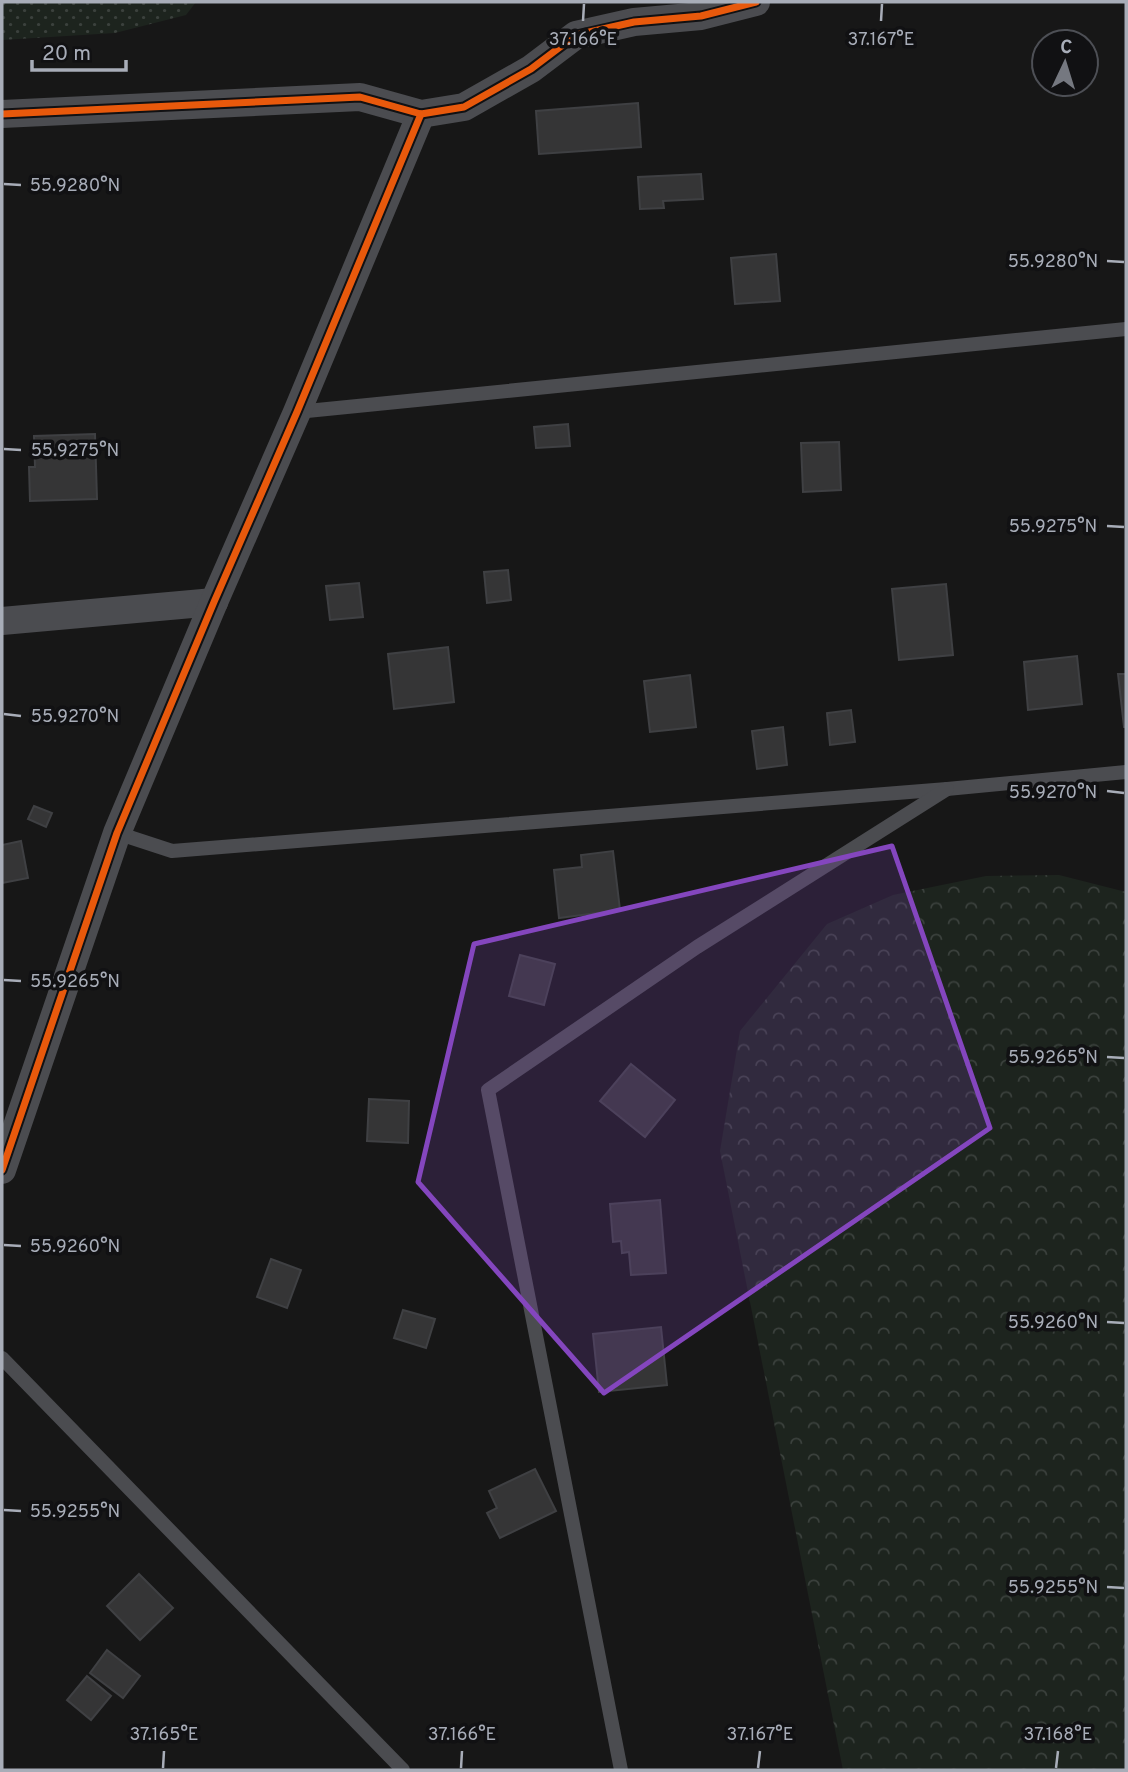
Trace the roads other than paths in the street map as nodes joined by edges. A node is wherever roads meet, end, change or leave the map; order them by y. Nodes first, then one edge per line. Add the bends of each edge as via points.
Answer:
1 (755, 2) edge
2 (2, 114) edge
3 (421, 114) junction
4 (1126, 329) edge
5 (297, 412) junction
6 (214, 602) junction
7 (2, 621) edge
8 (1126, 772) edge
9 (947, 789) junction
10 (117, 833) junction
11 (2, 1170) edge
12 (2, 1358) edge
13 (403, 1770) edge
14 (621, 1770) edge

1 - 3 street via 701,16 634,22 576,35 531,69 464,107
2 - 3 street via 359,97
3 - 5 street
4 - 5 lane
5 - 6 street
6 - 7 street
6 - 10 street
8 - 9 lane
9 - 10 lane via 172,851
9 - 14 lane via 697,947 488,1090
10 - 11 street
12 - 13 lane

